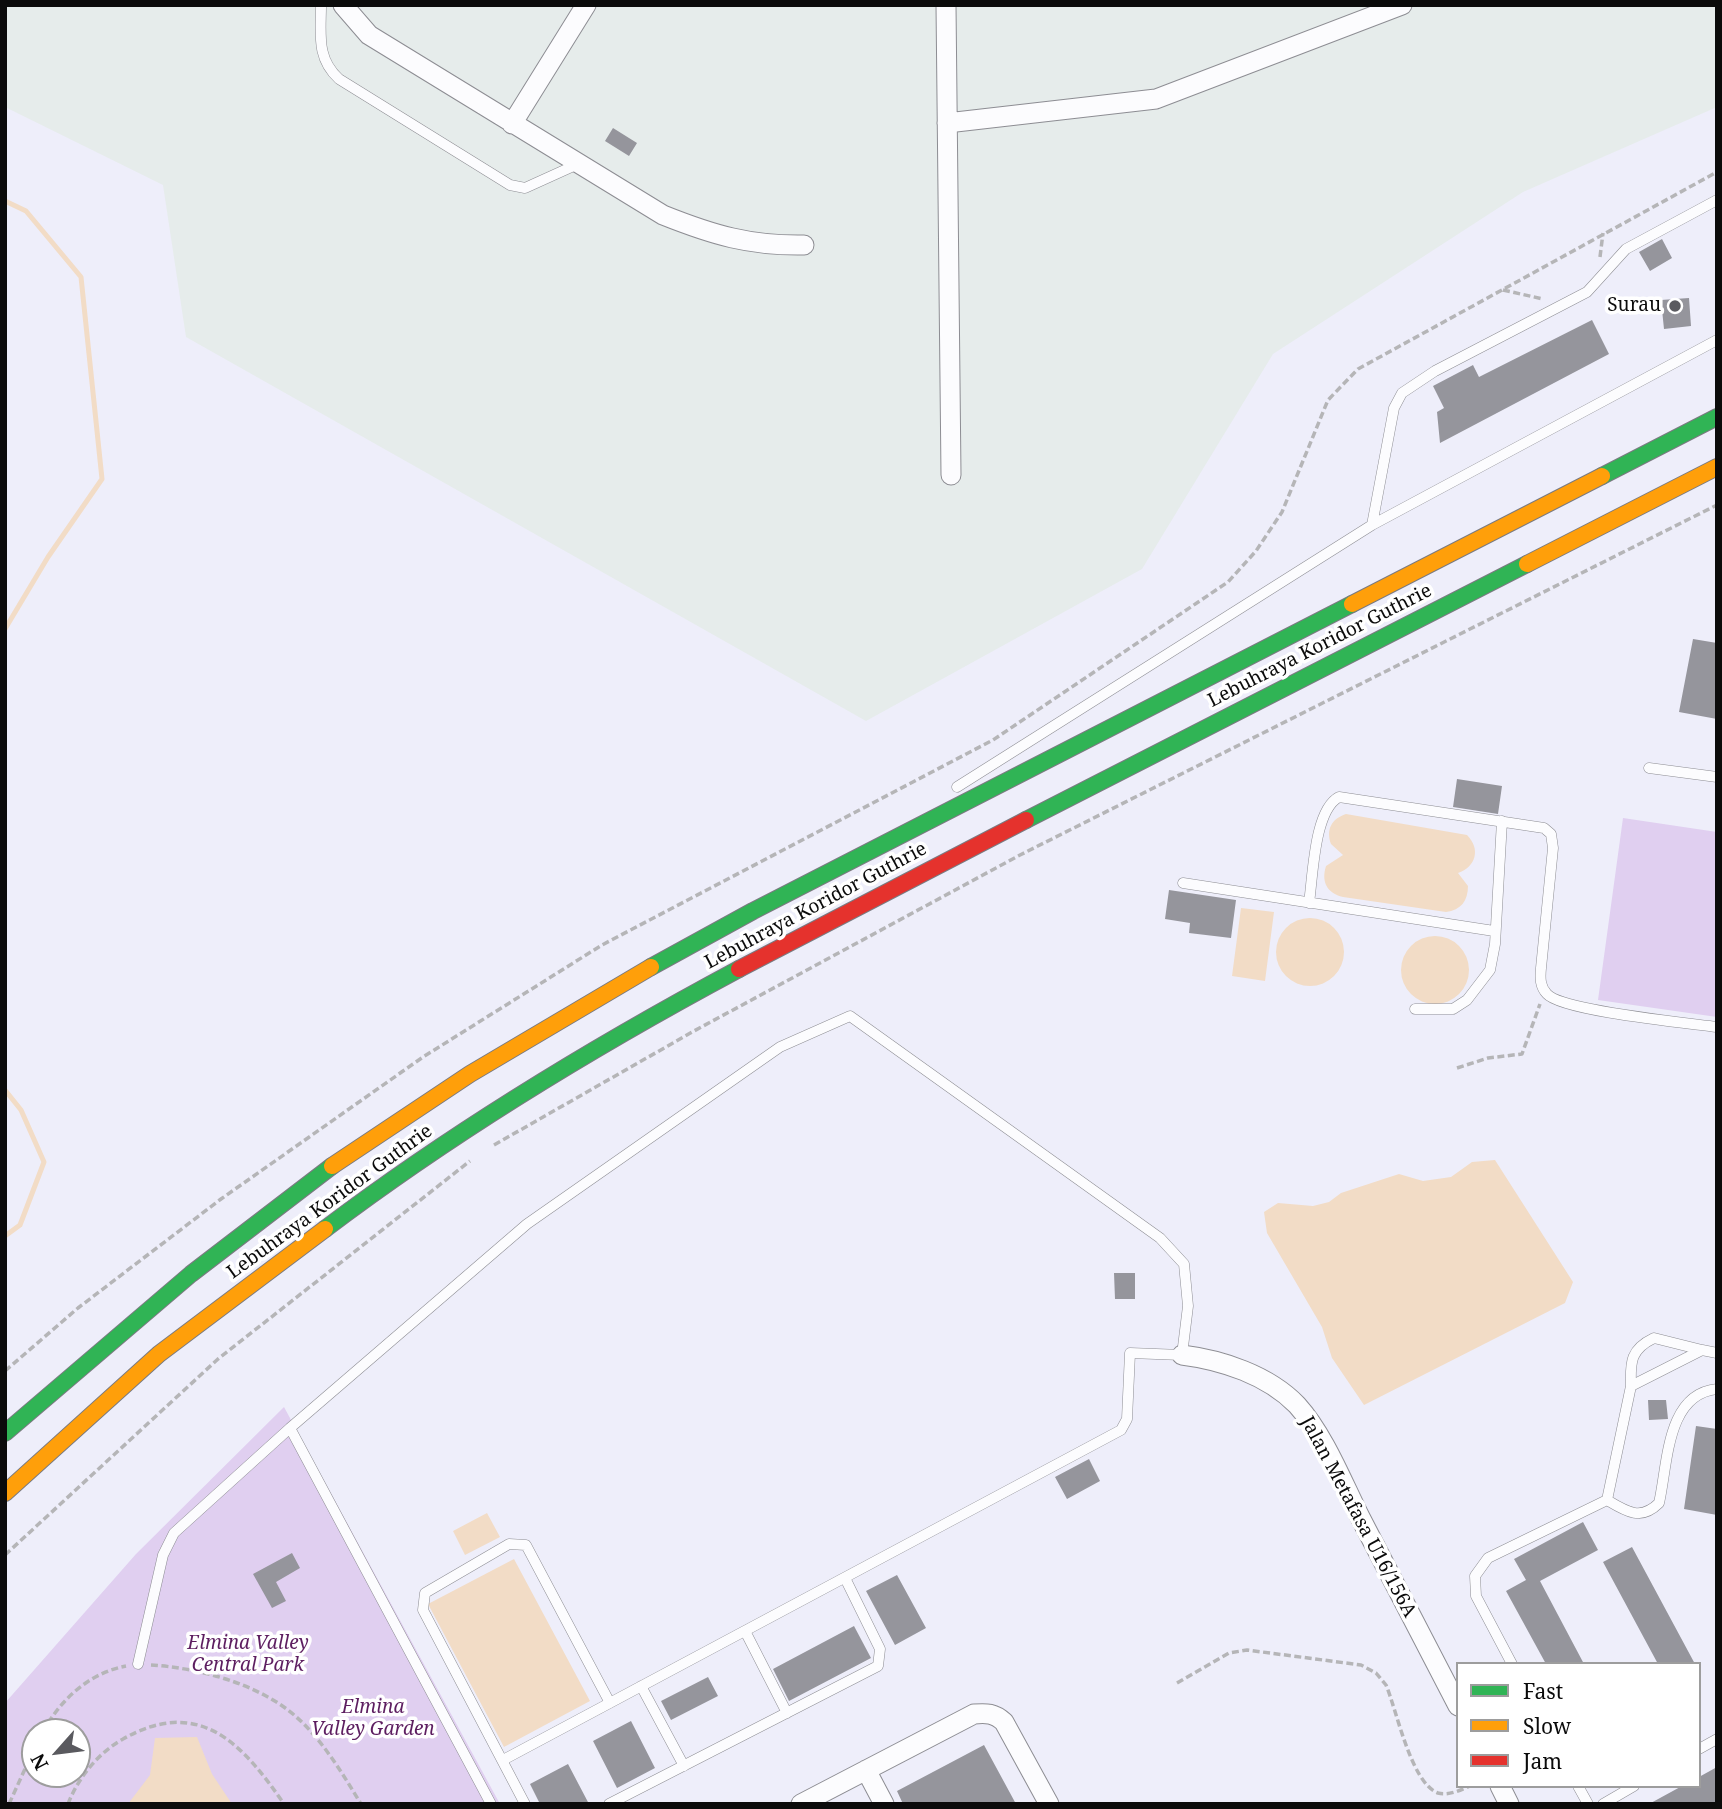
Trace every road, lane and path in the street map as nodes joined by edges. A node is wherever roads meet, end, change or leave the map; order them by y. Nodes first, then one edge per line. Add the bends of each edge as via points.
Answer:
1 (321, 5) edge
2 (342, 5) edge
3 (586, 5) edge
4 (946, 5) edge
5 (1402, 5) edge
6 (947, 122) junction
7 (512, 124) junction
8 (578, 164) junction
9 (1717, 172) edge
10 (1717, 200) edge
11 (804, 245) dead end
12 (1501, 289) junction
13 (1565, 304) junction
14 (1717, 340) edge
15 (1717, 417) edge
16 (1717, 467) edge
17 (951, 475) dead end
18 (1717, 505) edge
19 (1372, 525) junction
20 (1649, 768) dead end
21 (1717, 776) edge
22 (951, 790) dead end
23 (1503, 821) junction
24 (893, 826) dead end
25 (1183, 883) dead end
26 (1309, 903) junction
27 (753, 911) junction
28 (1494, 931) junction
29 (1545, 992) junction
30 (1415, 1009) dead end
31 (1717, 1027) edge
32 (1457, 1068) dead end
33 (483, 1151) dead end
34 (472, 1159) dead end
35 (1702, 1350) junction
36 (1717, 1353) edge
37 (1182, 1355) junction
38 (5, 1371) edge
39 (1631, 1386) junction
40 (1717, 1389) edge
41 (25, 1416) junction
42 (5, 1425) edge
43 (290, 1428) junction
44 (5, 1433) edge
45 (5, 1493) edge
46 (1607, 1500) junction
47 (5, 1555) edge
48 (845, 1578) junction
49 (745, 1631) junction
50 (1511, 1662) edge
51 (138, 1664) junction
52 (1177, 1683) dead end
53 (641, 1686) junction
54 (1456, 1702) edge
55 (610, 1703) junction
56 (788, 1713) junction
57 (51, 1718) edge
58 (1717, 1739) edge
59 (1701, 1748) edge
60 (503, 1760) junction
61 (684, 1766) junction
62 (866, 1770) junction
63 (21, 1778) edge
64 (1465, 1788) edge
65 (1501, 1788) edge
66 (1579, 1788) edge
67 (1631, 1788) edge
68 (9, 1804) edge
69 (68, 1804) edge
70 (284, 1804) edge
71 (361, 1804) edge
72 (491, 1804) edge
73 (525, 1804) edge
74 (610, 1804) edge
75 (802, 1804) edge
76 (884, 1804) edge
77 (1049, 1804) edge
78 (1509, 1804) edge
79 (1588, 1804) edge
80 (1603, 1804) edge

1 - 8 lane via 327,68 510,185 525,188
2 - 7 street via 369,36
3 - 7 street
4 - 6 street
5 - 6 street via 1156,99
6 - 17 street
7 - 8 street
8 - 11 street via 663,215 713,235 763,246
9 - 12 path
10 - 13 lane via 1626,249 1587,292
12 - 13 path
12 - 38 path via 1359,369 1328,400 1282,512 1228,582 993,740 602,945 423,1057 221,1199 78,1308
13 - 19 lane via 1402,393 1394,408
14 - 19 lane
15 - 27 highway, Lebuhraya Koridor Guthrie
16 - 45 highway, Lebuhraya Koridor Guthrie via 886,891 646,1019 505,1103 331,1223 159,1354
18 - 33 path via 1020,855
19 - 22 lane
20 - 21 lane
23 - 26 lane via 1339,797 1321,819
23 - 28 lane
23 - 29 lane via 1545,828 1552,839 1540,981
24 - 27 lane
25 - 26 lane
26 - 28 lane
27 - 41 highway, Lebuhraya Koridor Guthrie via 624,981 464,1077 306,1184 135,1319
28 - 30 lane via 1490,970 1468,1000 1453,1009
29 - 31 lane via 1554,1000 1583,1007
29 - 32 path via 1521,1054
34 - 47 path via 218,1359
35 - 36 lane
35 - 39 lane
35 - 39 lane via 1654,1338 1636,1348 1632,1356
37 - 43 lane via 1188,1306 1184,1264 1160,1238 850,1016 780,1047 527,1224
37 - 48 lane via 1130,1353 1127,1419 1121,1430
37 - 54 street, Jalan Metafasa U16/156A via 1233,1367 1266,1382 1296,1405 1342,1483
39 - 46 lane
40 - 46 lane via 1698,1394 1678,1413 1659,1503 1644,1514 1630,1513
41 - 42 highway
41 - 44 highway, Lebuhraya Koridor Guthrie
43 - 51 lane via 174,1533 163,1555
43 - 72 lane
46 - 50 lane via 1488,1558 1475,1576 1476,1596
48 - 49 lane
48 - 56 lane via 880,1649 880,1661 873,1670
49 - 53 lane
49 - 56 lane
51 - 57 path via 112,1669 78,1688
51 - 71 path via 230,1681 288,1710 326,1752
52 - 64 path via 1229,1653 1247,1650 1361,1665 1386,1685 1423,1781 1438,1793
53 - 55 lane
53 - 61 lane
55 - 60 lane
55 - 60 lane via 530,1550 521,1543 509,1544 429,1590 422,1605
56 - 61 lane
58 - 59 lane
60 - 73 lane
61 - 74 lane
62 - 75 street
62 - 76 street
62 - 77 street via 974,1714 995,1714 1013,1734
63 - 68 path
65 - 78 street
66 - 79 lane
67 - 80 lane
69 - 70 path via 86,1771 114,1744 147,1726 168,1721 205,1726 230,1739

